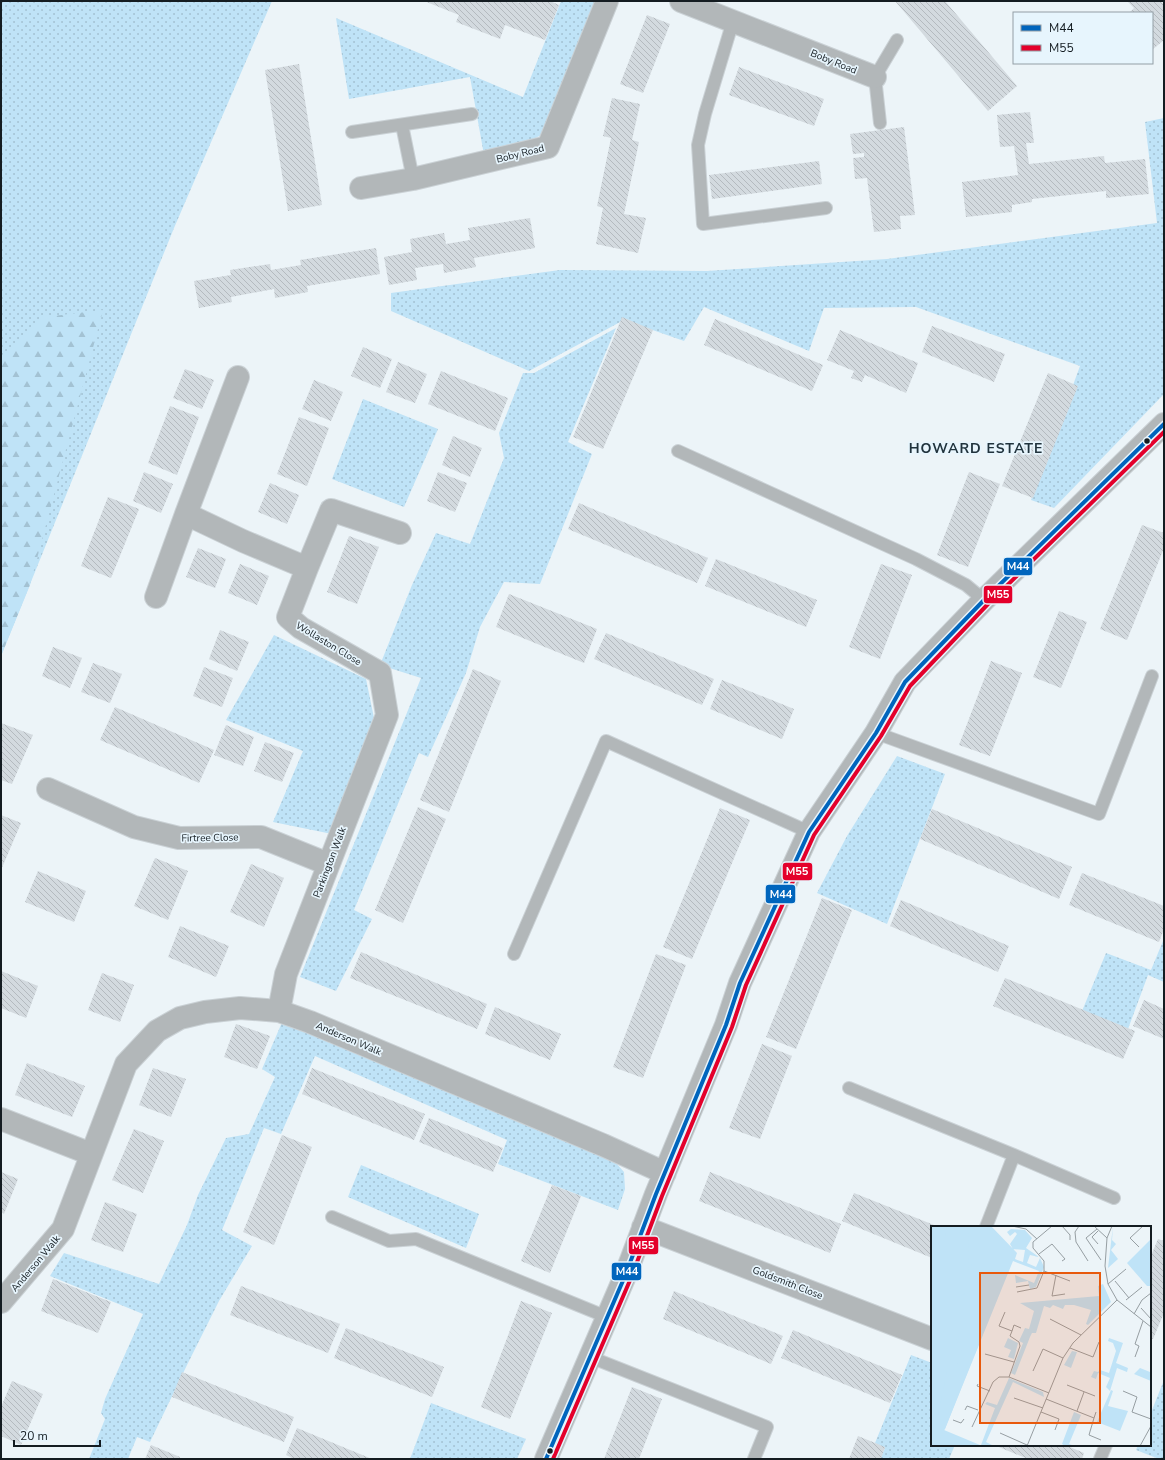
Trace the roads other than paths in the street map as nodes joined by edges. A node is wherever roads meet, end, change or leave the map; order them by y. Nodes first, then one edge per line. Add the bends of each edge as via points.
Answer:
1 (607, 1) edge
2 (681, 1) edge
3 (733, 21) junction
4 (897, 40) dead end
5 (875, 77) junction
6 (472, 114) dead end
7 (880, 123) dead end
8 (402, 125) junction
9 (352, 132) dead end
10 (413, 179) junction
11 (361, 188) dead end
12 (826, 208) dead end
13 (238, 377) dead end
14 (1164, 424) edge
15 (678, 451) dead end
16 (186, 514) junction
17 (400, 533) dead end
18 (307, 568) junction
19 (156, 597) dead end
20 (984, 600) junction
21 (1152, 676) dead end
22 (387, 716) joint
23 (876, 733) junction
24 (48, 789) dead end
25 (809, 832) junction
26 (328, 864) junction
27 (514, 954) dead end
28 (279, 1011) junction
29 (849, 1088) dead end
30 (1, 1119) edge
31 (91, 1154) junction
32 (1014, 1155) junction
33 (665, 1173) junction
34 (1114, 1198) dead end
35 (332, 1217) dead end
36 (986, 1226) edge
37 (643, 1227) junction
38 (1, 1302) edge
39 (607, 1316) junction
40 (931, 1339) edge
41 (590, 1357) junction
42 (1106, 1446) edge
43 (546, 1459) edge
44 (754, 1459) edge
45 (1100, 1459) edge

1 - 10 street, Boby Road via 548,147
2 - 3 street, Boby Road
3 - 5 street, Boby Road
3 - 12 lane via 698,145 703,224
4 - 5 lane
5 - 7 lane
6 - 8 lane
8 - 9 lane
8 - 10 lane
10 - 11 street, Boby Road
13 - 16 street
14 - 20 street
15 - 20 lane via 916,558 966,585
16 - 18 street
16 - 19 street
17 - 18 street, Wollaston Close via 332,510
18 - 22 street, Wollaston Close via 288,617 301,628 380,674
20 - 23 street via 905,682
21 - 23 lane via 1098,814
22 - 26 street, Parkington Walk
23 - 25 street
24 - 26 street, Firtree Close via 134,827 179,838 261,837
25 - 27 lane via 606,741
25 - 33 street via 740,983 726,1025
26 - 28 street, Parkington Walk via 286,974
28 - 31 street, Anderson Walk via 240,1008 205,1012 180,1018 157,1031 126,1064
28 - 33 street, Anderson Walk
29 - 32 lane
30 - 31 street
31 - 38 street, Anderson Walk via 63,1229
32 - 34 lane
32 - 36 lane
33 - 37 street
35 - 39 lane via 389,1241 416,1239
37 - 39 street
37 - 40 street, Goldsmith Close
39 - 41 street
41 - 43 street
41 - 44 lane via 767,1427
42 - 45 lane

